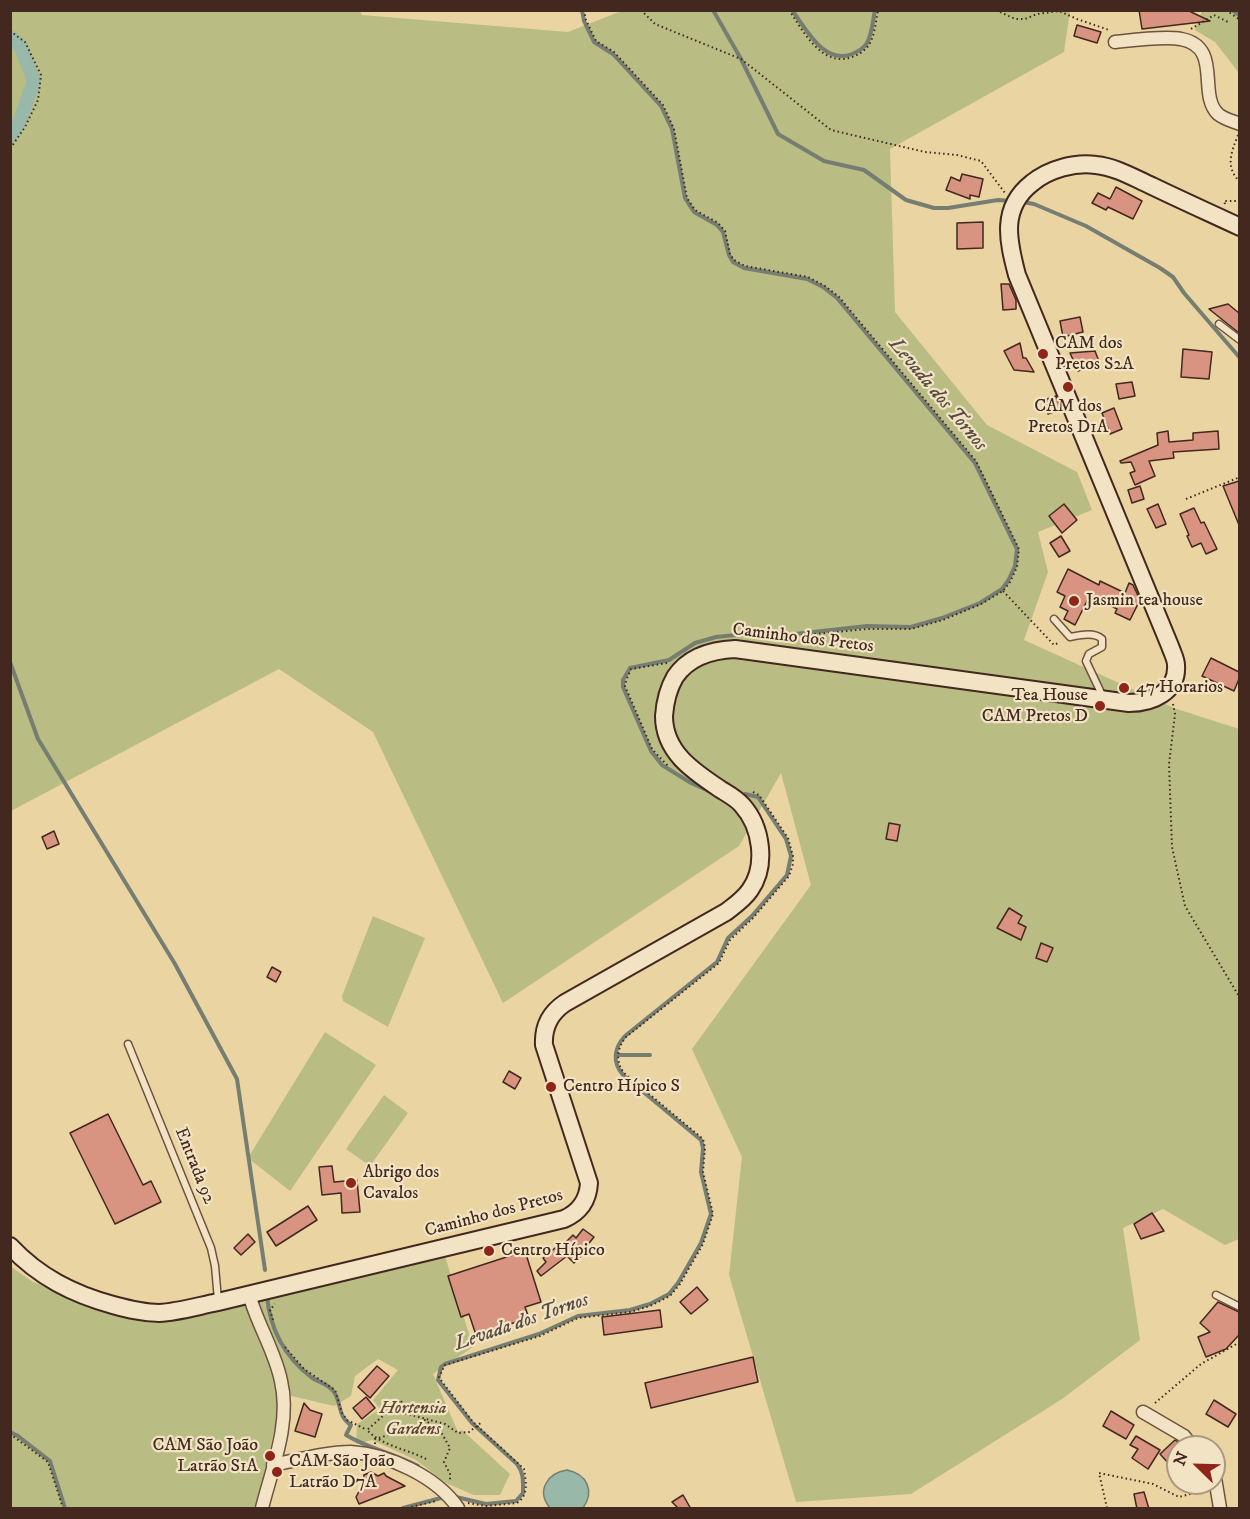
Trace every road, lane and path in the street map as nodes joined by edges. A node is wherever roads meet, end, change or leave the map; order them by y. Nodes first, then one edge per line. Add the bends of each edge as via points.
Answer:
1 (641, 10) edge
2 (789, 10) edge
3 (878, 10) edge
4 (996, 10) edge
5 (1226, 10) edge
6 (1239, 20) edge
7 (1228, 22) dead end
8 (10, 31) edge
9 (1175, 39) junction
10 (1130, 40) junction
11 (1115, 42) dead end
12 (1239, 124) edge
13 (1239, 132) edge
14 (10, 149) edge
15 (1239, 182) edge
16 (1014, 202) junction
17 (1239, 227) edge
18 (1219, 324) dead end
19 (1239, 340) edge
20 (1239, 477) edge
21 (1186, 500) dead end
22 (1003, 591) dead end
23 (1054, 619) dead end
24 (1070, 637) junction
25 (1162, 694) junction
26 (1103, 699) junction
27 (1239, 998) edge
28 (128, 1044) dead end
29 (10, 1246) edge
30 (281, 1288) junction
31 (249, 1294) junction
32 (1216, 1295) dead end
33 (218, 1302) junction
34 (1239, 1306) edge
35 (276, 1329) dead end
36 (282, 1342) dead end
37 (1239, 1342) edge
38 (1143, 1412) joint
39 (424, 1420) junction
40 (482, 1422) dead end
41 (368, 1431) junction
42 (10, 1434) edge
43 (1182, 1435) edge
44 (375, 1438) junction
45 (374, 1455) junction
46 (426, 1459) dead end
47 (273, 1464) junction
48 (1166, 1490) edge
49 (446, 1498) junction
50 (63, 1509) edge
51 (262, 1509) edge
52 (407, 1509) edge
53 (458, 1509) edge
54 (1107, 1509) edge

1 - 16 path via 655,24 741,59 831,130 981,161
2 - 3 path via 820,50 829,57 843,59 870,44
4 - 10 path via 1015,19 1059,11
5 - 6 path
7 - 9 path via 1214,15
8 - 14 path via 25,42 41,75 38,100
9 - 10 street
9 - 12 street via 1188,41 1202,53 1213,107
10 - 11 street
13 - 15 path via 1230,157 1233,176
16 - 17 main road via 1051,171 1096,165 1124,173
16 - 25 main road via 1009,236 1017,275 1176,665 1170,686
18 - 19 lane
20 - 21 path
22 - 24 path via 1054,645
23 - 24 lane
24 - 26 lane via 1091,634 1102,639 1102,647 1089,654 1086,661
25 - 26 main road, Caminho dos Pretos via 1143,703
25 - 27 path via 1174,708 1169,764 1172,847 1185,906
26 - 30 main road, Caminho dos Pretos via 735,649 716,650 693,660 678,673 668,691 666,732 680,758 748,812 758,836 759,868 752,888 741,902 565,1003 549,1018 544,1045 588,1173 589,1190 584,1203 564,1219
28 - 33 lane, Entrada 92 via 211,1248
29 - 33 main road, Caminho dos Pretos via 44,1276 85,1298 137,1311 160,1312
30 - 31 main road, Caminho dos Pretos
30 - 35 path via 270,1310
31 - 33 main road, Caminho dos Pretos
31 - 47 street via 280,1376 282,1433
32 - 34 lane
36 - 41 path via 304,1369 335,1390 347,1420
37 - 38 path via 1202,1364
38 - 43 street
39 - 40 path via 445,1424 458,1433 469,1432
39 - 41 path via 404,1413 401,1400
39 - 44 path via 420,1426
39 - 49 path via 441,1432 450,1448 444,1462 450,1474
41 - 44 path
42 - 50 path via 48,1462
44 - 45 path
44 - 46 path
45 - 47 street via 349,1452
45 - 49 street via 423,1475
47 - 51 street
48 - 54 path via 1153,1484 1099,1473
49 - 52 path
49 - 53 street

